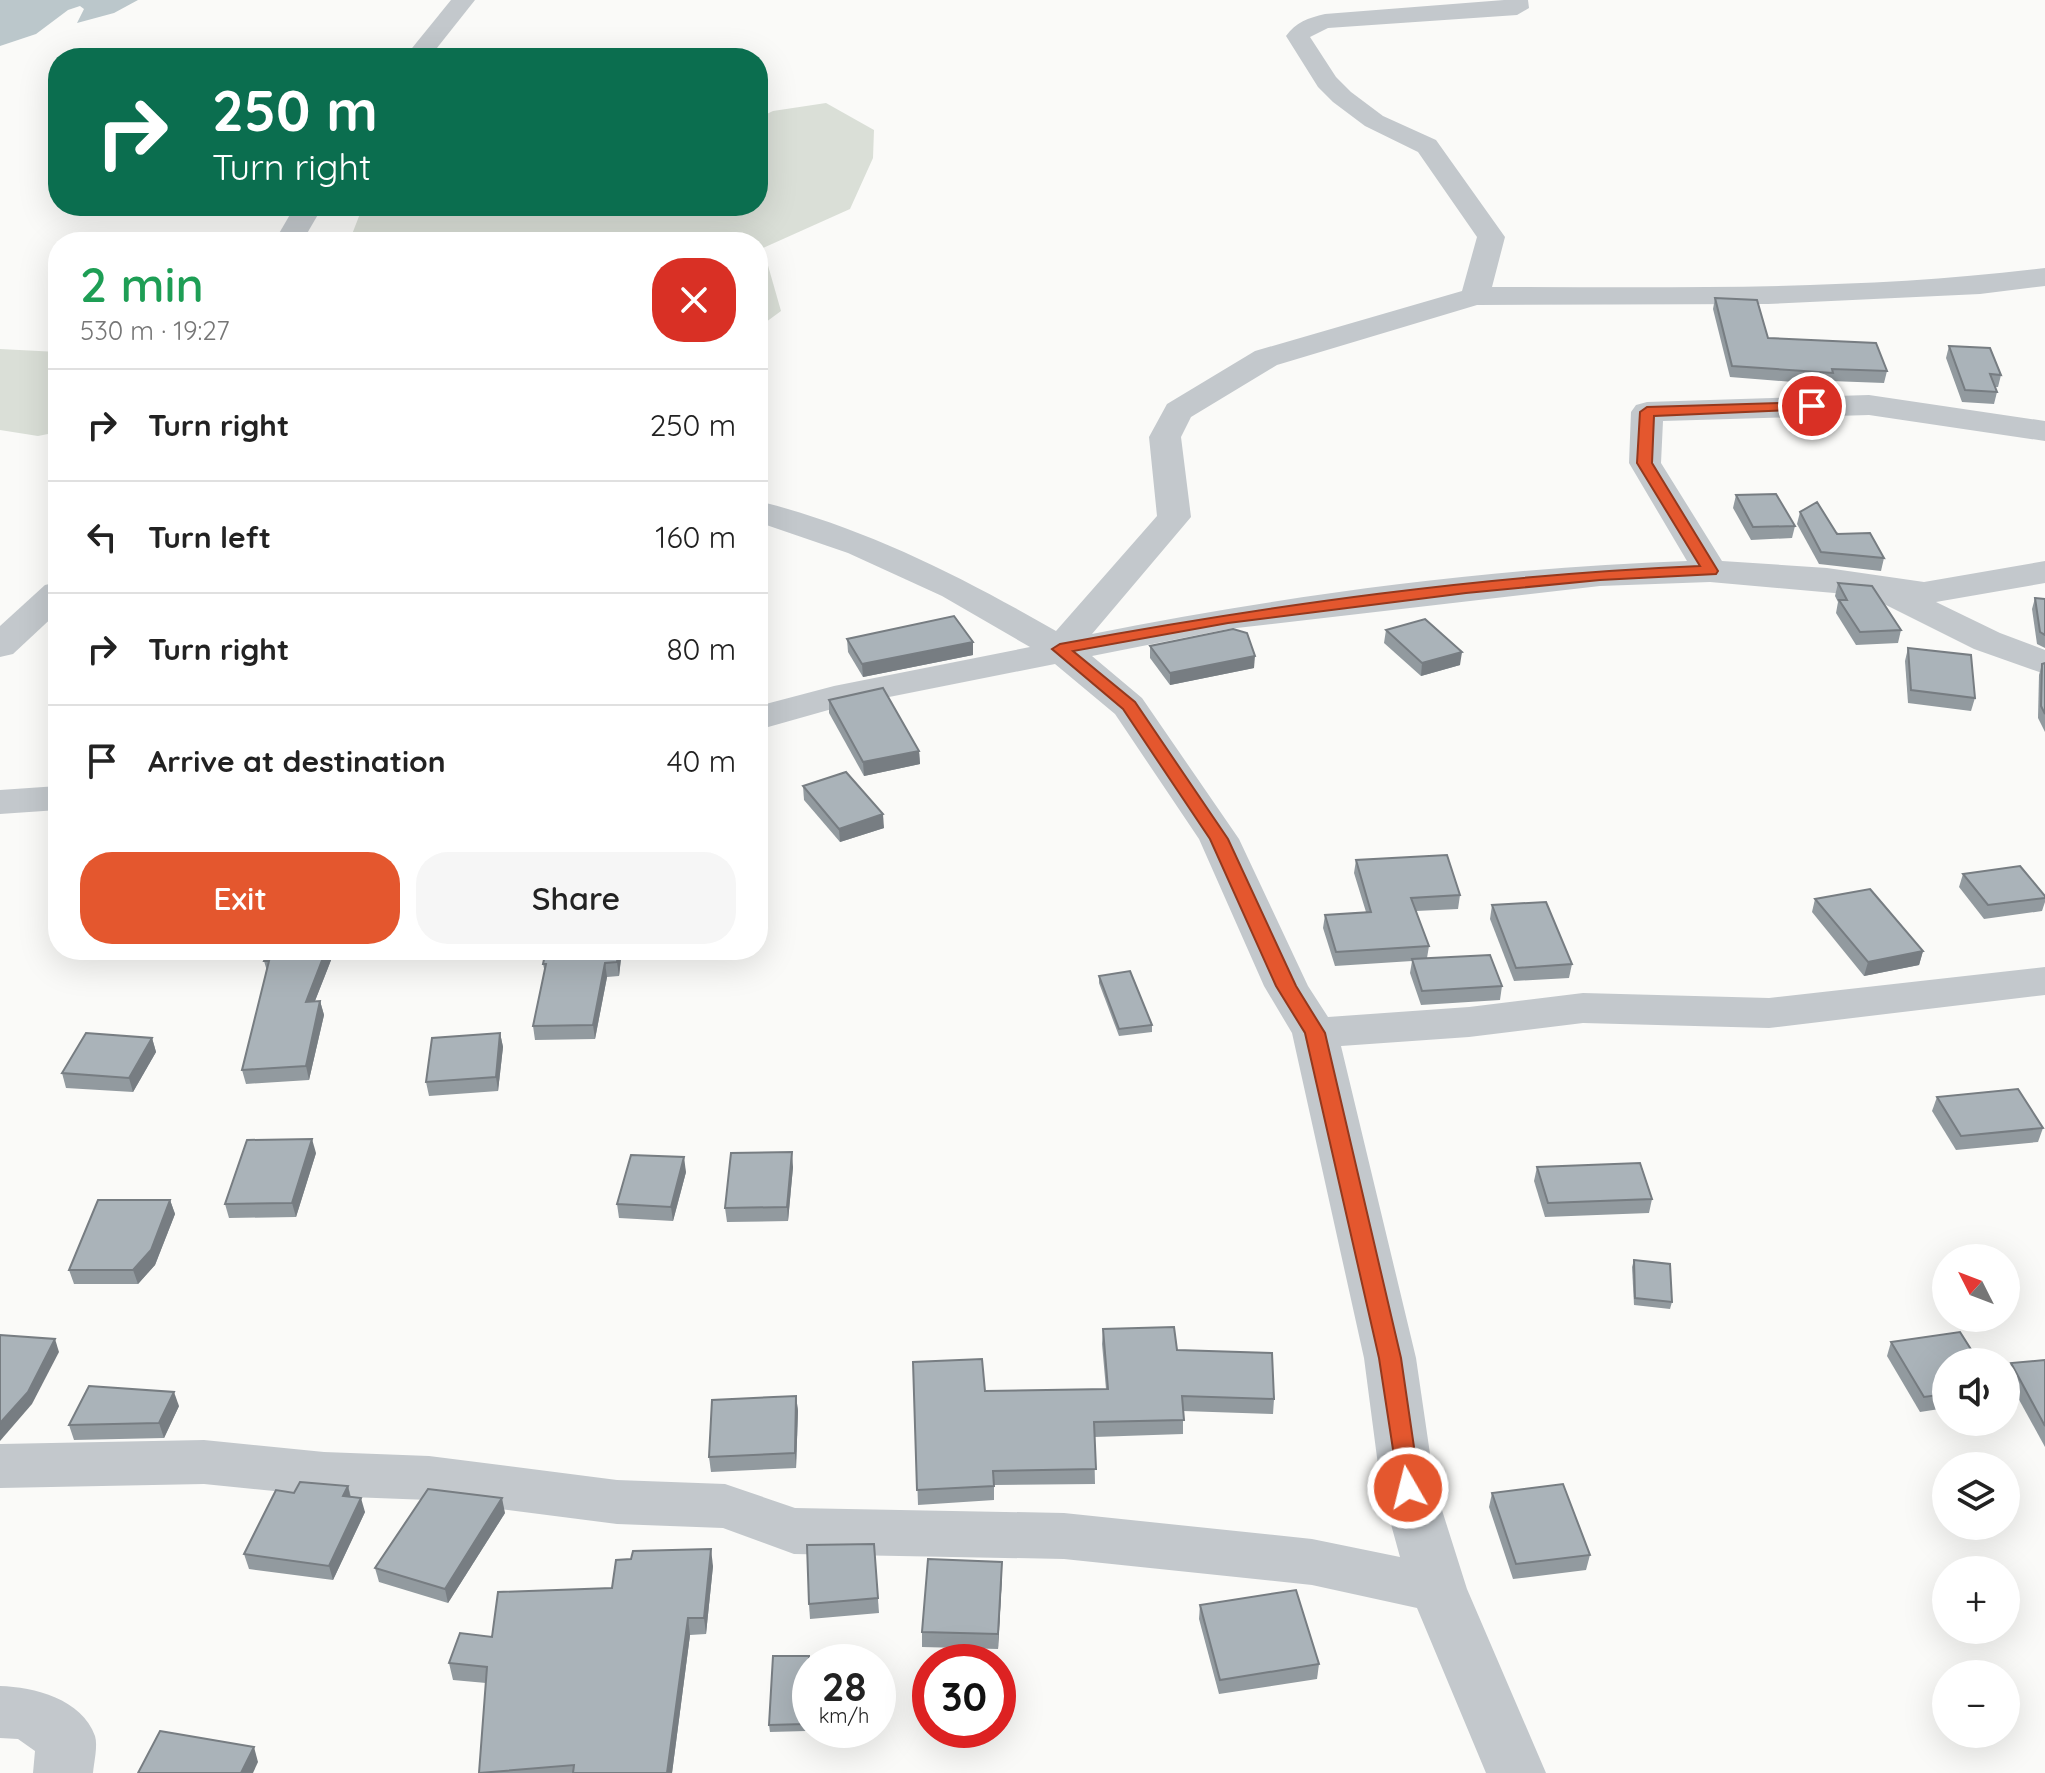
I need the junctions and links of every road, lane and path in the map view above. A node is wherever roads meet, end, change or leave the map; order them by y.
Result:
1 (463, 0) edge
2 (1516, 0) edge
3 (424, 48) edge
4 (2045, 277) edge
5 (1475, 296) junction
6 (2045, 431) edge
7 (768, 514) edge
8 (1710, 571) junction
9 (2045, 572) edge
10 (1883, 589) junction
11 (48, 602) edge
12 (0, 646) edge
13 (1060, 649) junction
14 (2045, 663) edge
15 (768, 715) edge
16 (48, 799) edge
17 (0, 802) edge
18 (2045, 981) edge
19 (1315, 1033) junction
20 (0, 1466) edge
21 (1438, 1589) junction
22 (0, 1712) edge
23 (63, 1773) edge
24 (1516, 1773) edge

1 - 3 street
2 - 5 street
4 - 5 street
5 - 13 street
6 - 8 street
7 - 13 street
8 - 10 street
8 - 13 street
9 - 10 street
10 - 14 street
11 - 12 street
13 - 15 street
13 - 19 street
16 - 17 street
18 - 19 street
19 - 21 street
20 - 21 street
21 - 24 street
22 - 23 street

